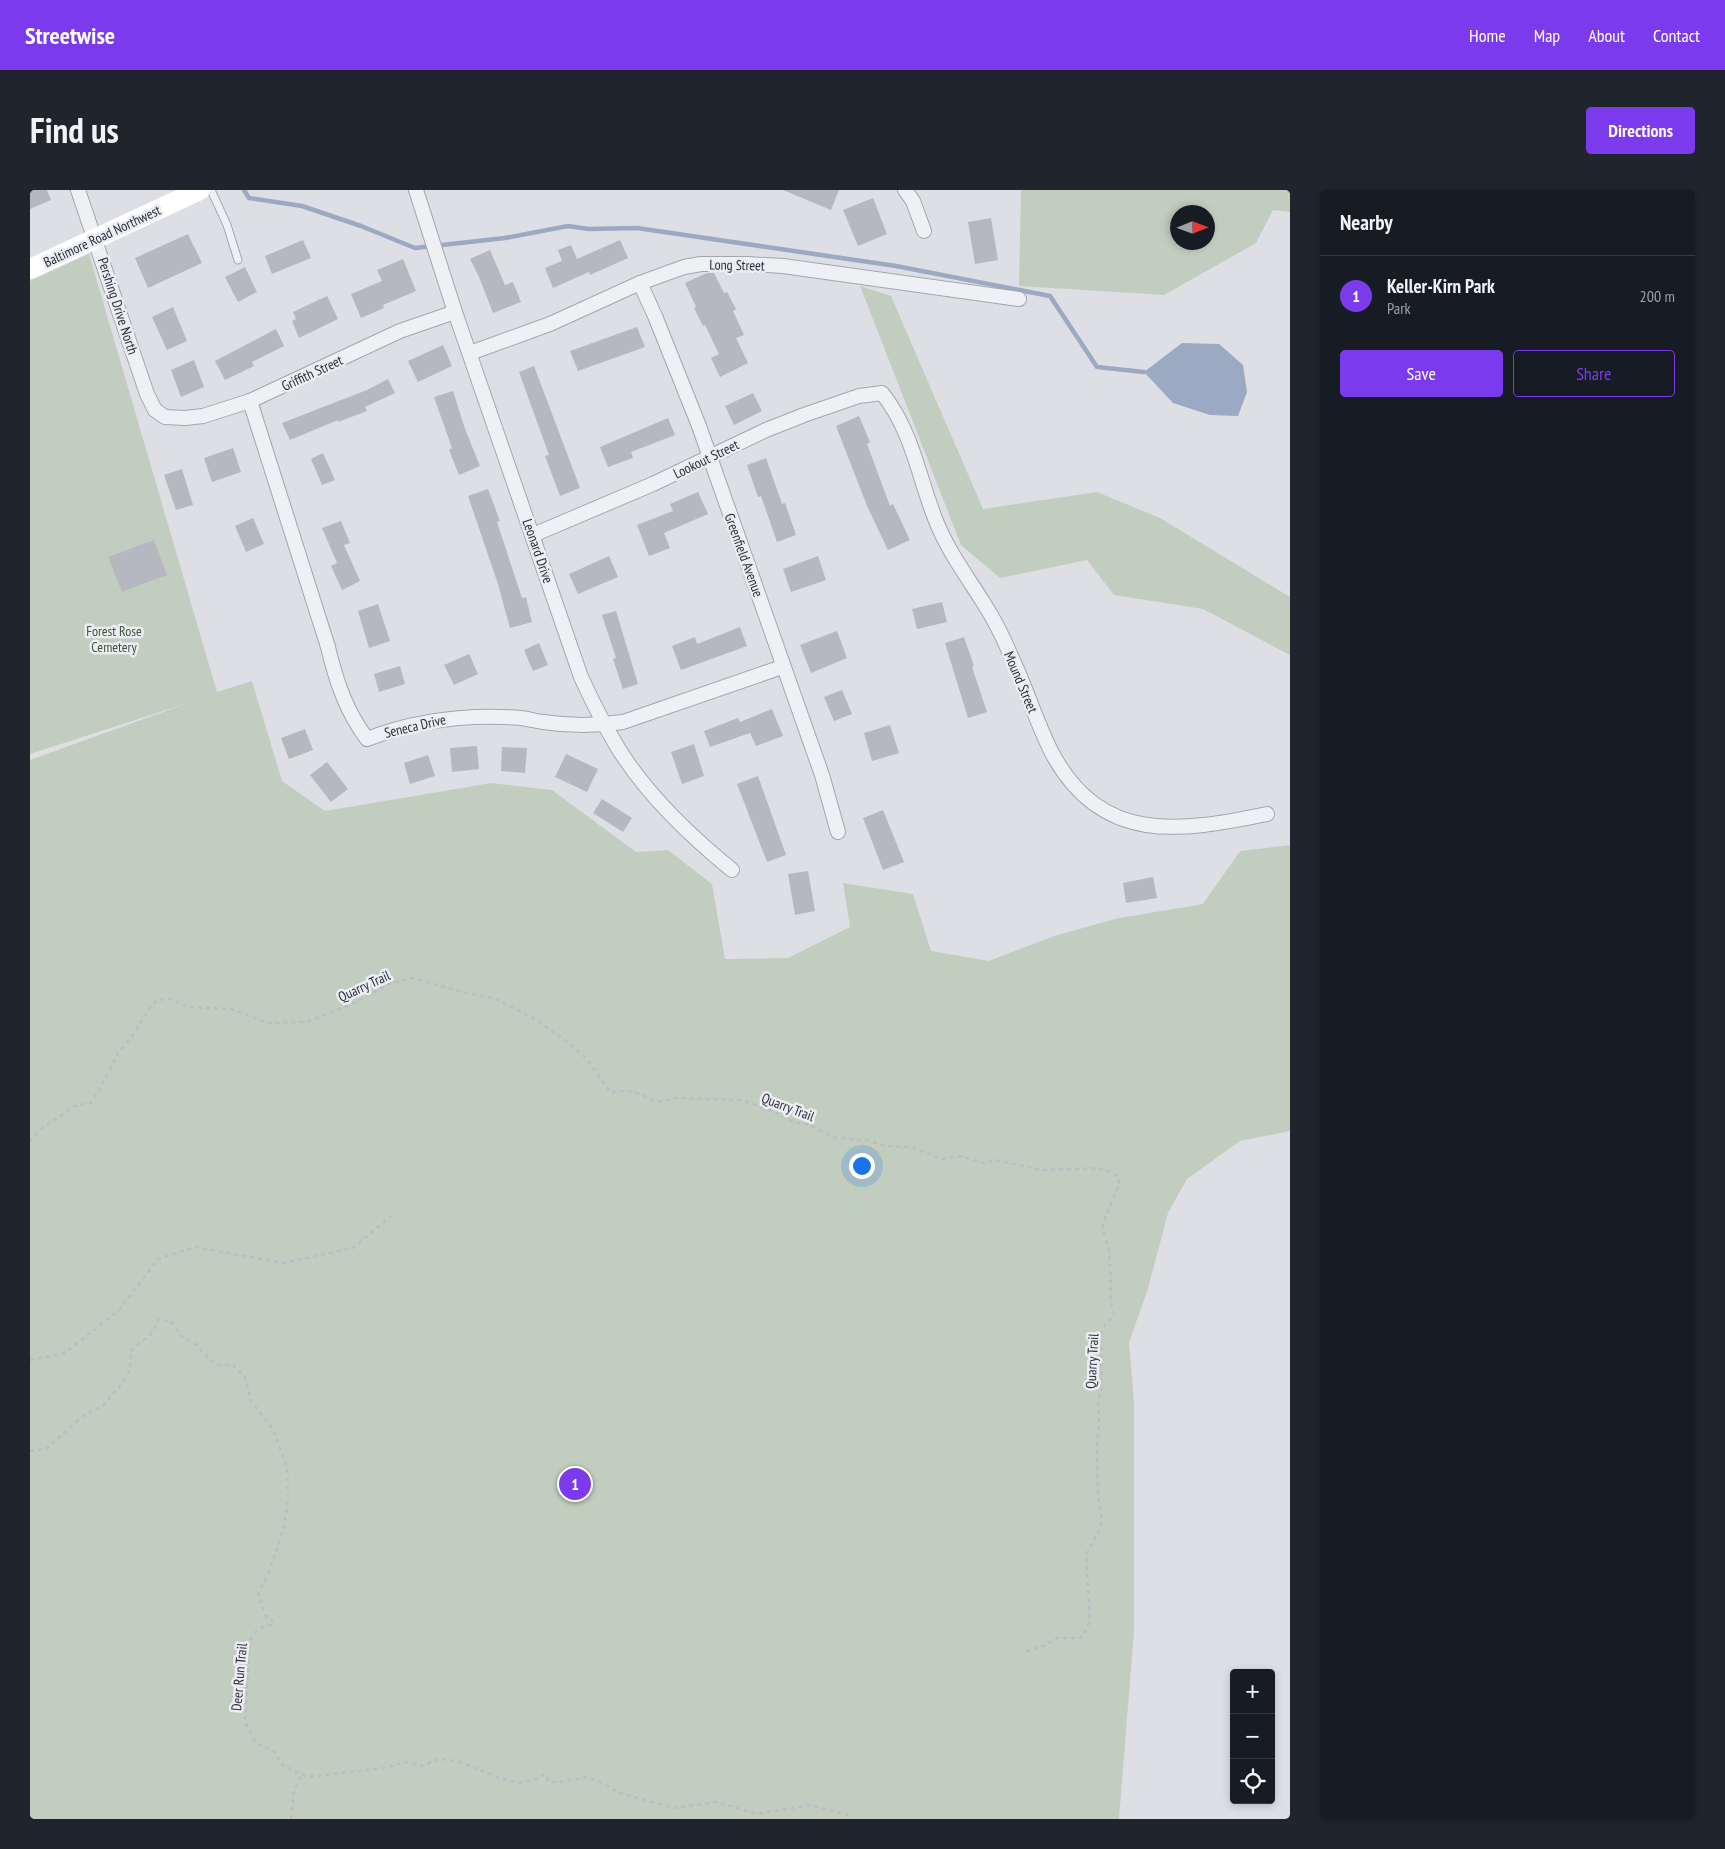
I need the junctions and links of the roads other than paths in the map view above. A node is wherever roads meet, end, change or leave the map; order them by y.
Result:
1 (78, 190) edge
2 (200, 190) edge
3 (211, 190) edge
4 (416, 190) edge
5 (905, 190) edge
6 (924, 231) dead end
7 (95, 239) junction
8 (238, 260) dead end
9 (30, 269) edge
10 (640, 283) junction
11 (1019, 299) dead end
12 (455, 312) junction
13 (470, 353) junction
14 (882, 393) joint
15 (250, 402) junction
16 (165, 417) joint
17 (709, 457) junction
18 (533, 534) junction
19 (782, 667) junction
20 (604, 725) junction
21 (1267, 814) dead end
22 (838, 832) dead end
23 (732, 870) dead end

1 - 7 street, Pershing Drive North
2 - 7 main road, Baltimore Road Northwest
3 - 8 lane
4 - 12 street, Leonard Drive
5 - 6 street
7 - 9 main road, Baltimore Road Northwest
7 - 16 street, Pershing Drive North
10 - 11 street, Long Street
10 - 13 street, Long Street
10 - 17 street, Greenfield Avenue
12 - 13 street, Leonard Drive
12 - 15 street, Griffith Street
13 - 18 street, Leonard Drive
14 - 17 street, Lookout Street
14 - 21 street, Mound Street
15 - 16 street, Griffith Street
15 - 20 street, Seneca Drive
17 - 18 street, Lookout Street
17 - 19 street, Greenfield Avenue
18 - 20 street, Leonard Drive
19 - 20 street, Seneca Drive
19 - 22 street, Greenfield Avenue
20 - 23 street, Leonard Drive

